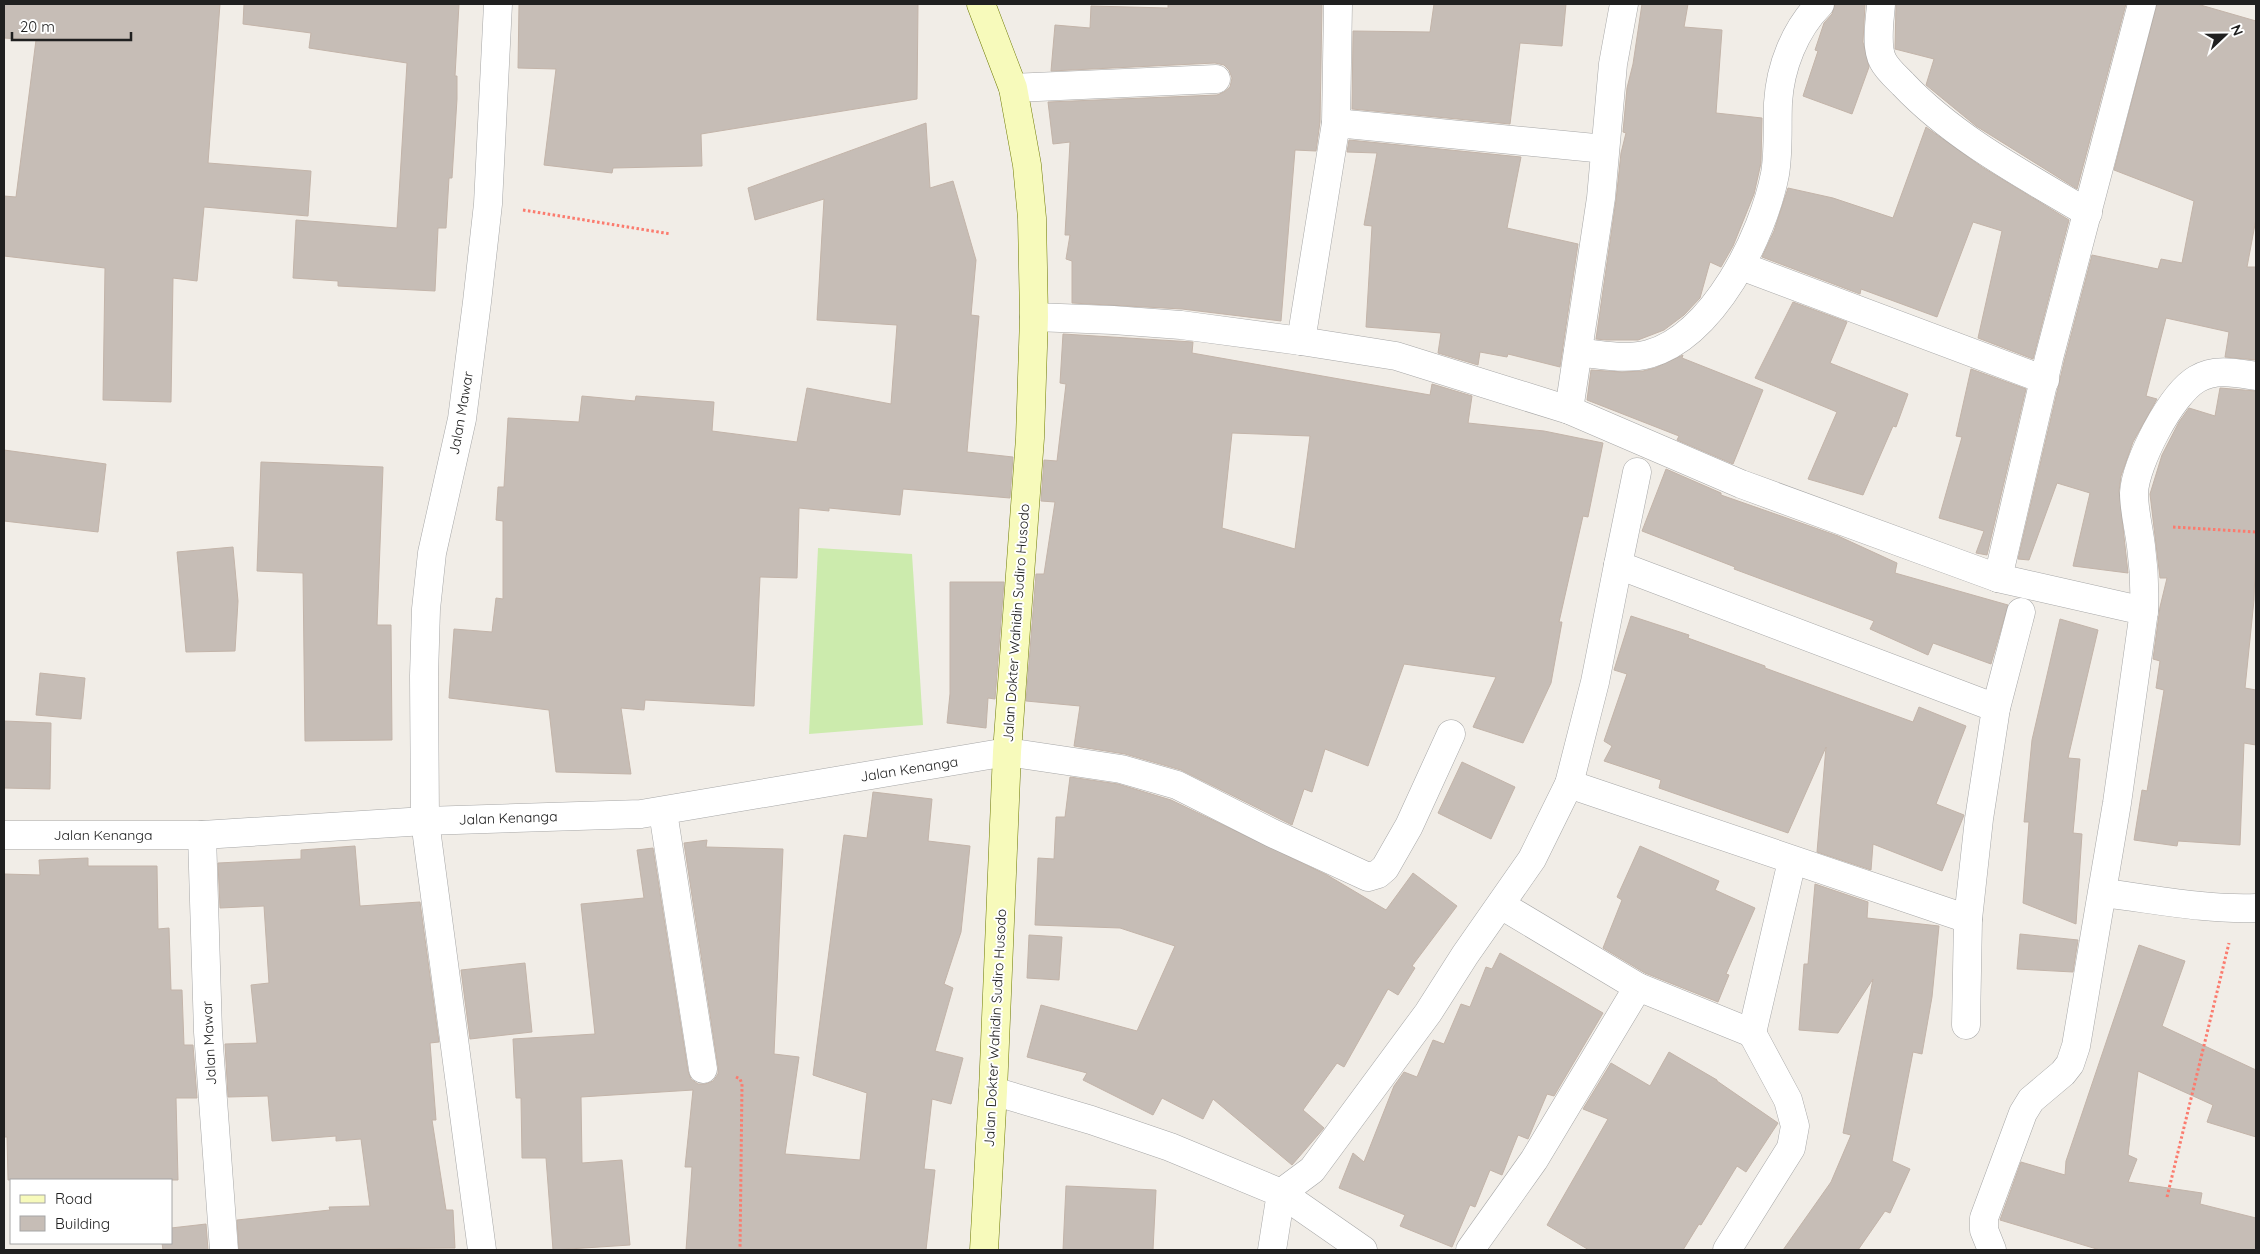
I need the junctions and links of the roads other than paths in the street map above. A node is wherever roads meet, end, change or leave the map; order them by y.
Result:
1 (498, 4) edge
2 (981, 4) edge
3 (1338, 4) edge
4 (1624, 4) edge
5 (1820, 4) edge
6 (1881, 4) edge
7 (2142, 4) edge
8 (1216, 79) dead end
9 (1013, 88) junction
10 (1336, 123) junction
11 (1605, 149) junction
12 (2088, 213) junction
13 (1741, 266) junction
14 (1034, 317) junction
15 (1301, 341) junction
16 (1578, 352) junction
17 (2256, 376) edge
18 (2045, 380) junction
19 (1569, 410) junction
20 (1637, 472) dead end
21 (1618, 565) junction
22 (1998, 578) junction
23 (2144, 611) junction
24 (2021, 612) dead end
25 (1996, 708) junction
26 (1450, 734) dead end
27 (1007, 752) junction
28 (1569, 784) junction
29 (663, 812) junction
30 (425, 821) junction
31 (4, 835) edge
32 (202, 835) junction
33 (1792, 861) junction
34 (2103, 893) junction
35 (1501, 905) junction
36 (2247, 908) edge
37 (1968, 919) junction
38 (1638, 988) junction
39 (1966, 1025) dead end
40 (1752, 1033) junction
41 (703, 1069) road end
42 (993, 1091) junction
43 (1282, 1193) junction
44 (224, 1250) edge
45 (482, 1250) edge
46 (984, 1250) edge
47 (1272, 1250) edge
48 (1363, 1250) edge
49 (1470, 1250) edge
50 (1728, 1250) edge
51 (1992, 1250) edge

1 - 30 street, Jalan Mawar
2 - 9 street, Jalan Dokter Wahidin Sudiro Husodo
3 - 10 street
4 - 11 street
5 - 13 street
6 - 12 street
7 - 12 street
8 - 9 street
9 - 14 street, Jalan Dokter Wahidin Sudiro Husodo
10 - 11 street
10 - 15 street
11 - 16 street
12 - 18 street
13 - 16 street
13 - 18 street
14 - 15 street
14 - 27 street, Jalan Dokter Wahidin Sudiro Husodo
15 - 19 street
16 - 19 street
17 - 23 street
18 - 22 street
19 - 22 street
20 - 21 street
21 - 25 street
21 - 28 street
22 - 23 street
23 - 34 street
24 - 25 street
25 - 37 street
26 - 27 street, Jalan Kenanga
27 - 29 street, Jalan Kenanga
27 - 42 street, Jalan Dokter Wahidin Sudiro Husodo
28 - 33 street
28 - 35 street
29 - 30 street, Jalan Kenanga
29 - 41 street
30 - 32 street, Jalan Kenanga
30 - 45 street, Jalan Mawar
31 - 32 street, Jalan Kenanga
32 - 44 street, Jalan Mawar
33 - 37 street
33 - 40 street
34 - 36 street
34 - 51 street
35 - 38 street
35 - 43 street
37 - 39 street
38 - 40 street
38 - 49 street
40 - 50 street
42 - 43 street
42 - 46 street, Jalan Dokter Wahidin Sudiro Husodo
43 - 47 street
43 - 48 street

